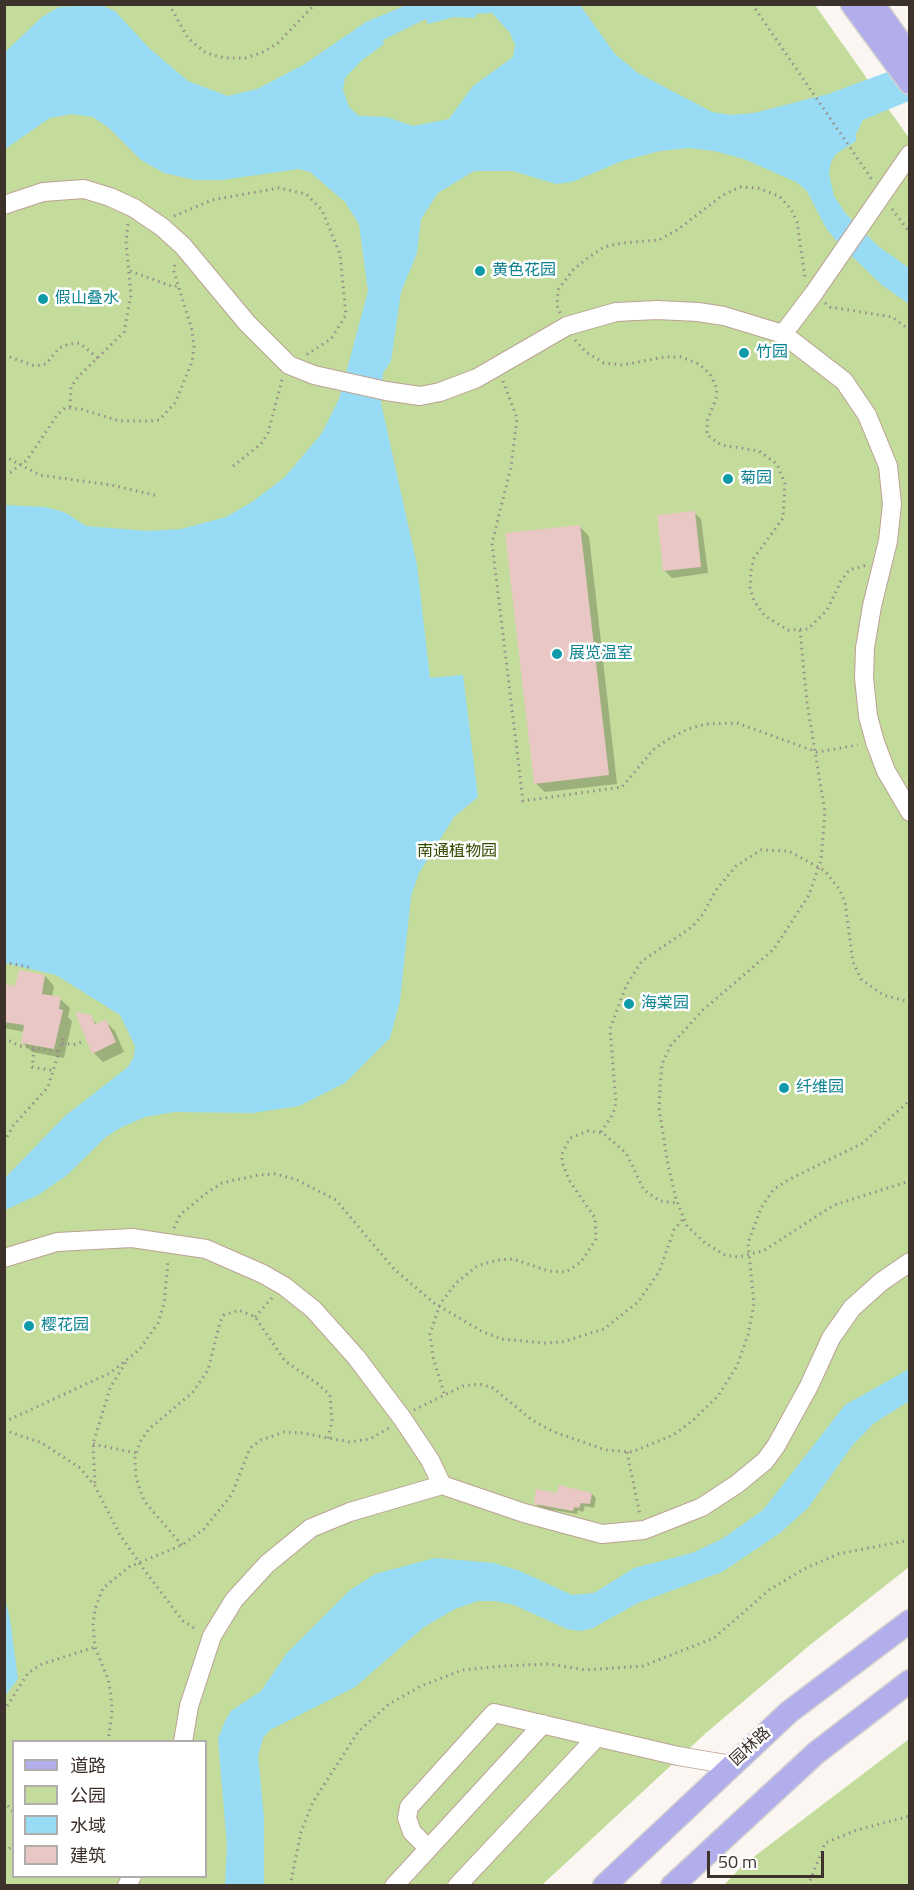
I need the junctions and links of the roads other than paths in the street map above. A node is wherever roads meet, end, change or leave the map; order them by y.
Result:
1 (852, 4) edge
2 (873, 4) edge
3 (903, 60) edge
4 (909, 83) edge
5 (909, 154) edge
6 (4, 205) edge
7 (783, 334) junction
8 (909, 812) edge
9 (4, 1258) edge
10 (909, 1262) edge
11 (442, 1485) junction
12 (909, 1622) edge
13 (909, 1681) edge
14 (543, 1724) junction
15 (597, 1737) junction
16 (183, 1740) edge
17 (732, 1765) junction
18 (428, 1848) junction
19 (394, 1886) edge
20 (457, 1886) edge
21 (603, 1886) edge
22 (672, 1886) edge

1 - 3 main road
2 - 3 main road
3 - 4 main road
5 - 7 street
6 - 7 street
7 - 8 street
9 - 11 street
10 - 11 street
11 - 16 street
12 - 17 main road, 园林路
13 - 22 main road
14 - 15 street
14 - 18 street
14 - 18 street
15 - 17 street
15 - 20 street
17 - 21 main road, 园林路
18 - 19 street

